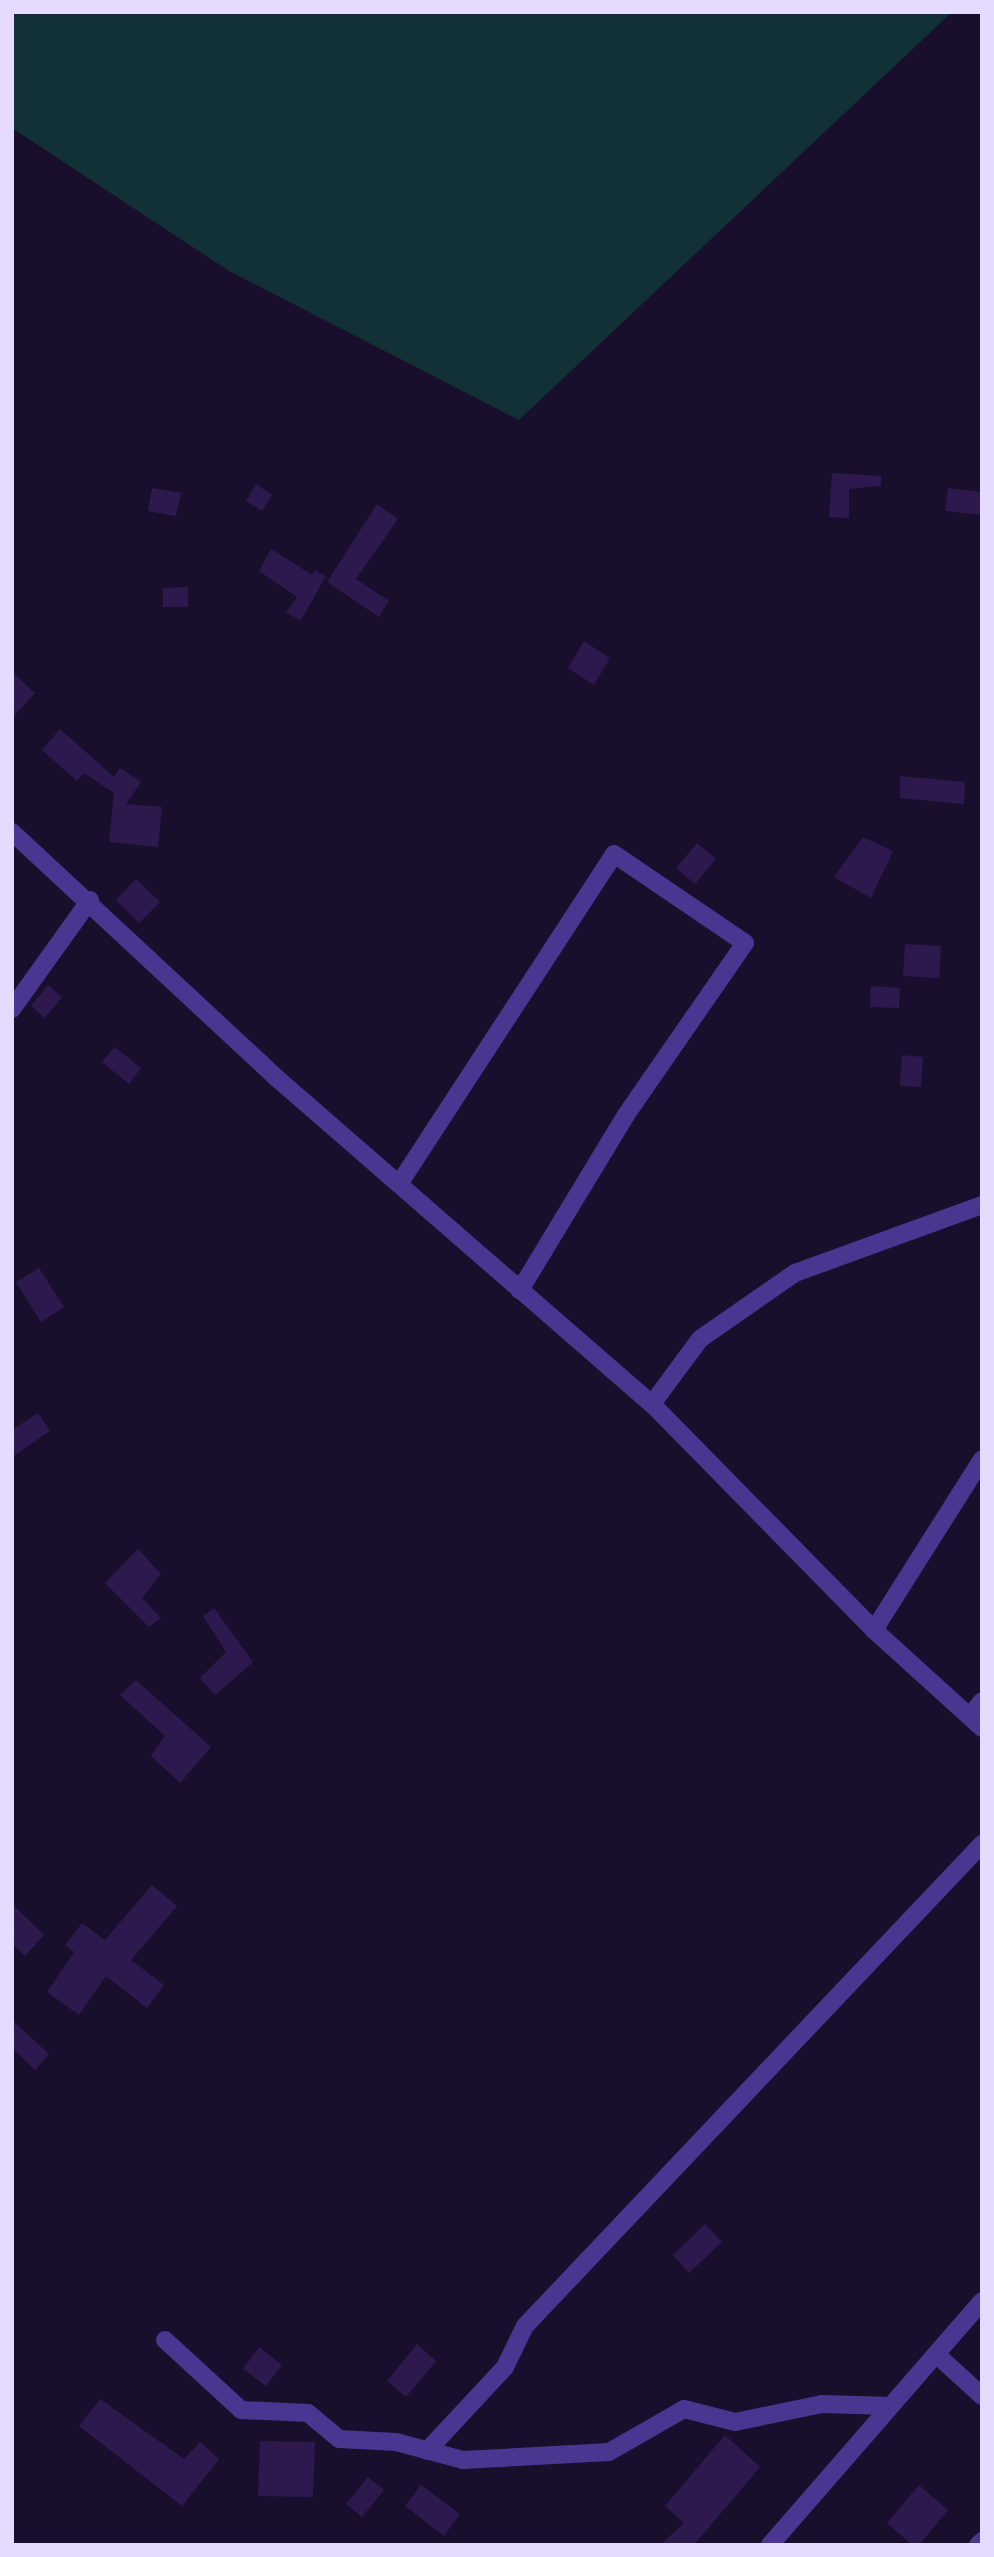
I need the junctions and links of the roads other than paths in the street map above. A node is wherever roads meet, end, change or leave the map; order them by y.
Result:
1 (12, 832) edge
2 (90, 900) junction
3 (12, 1009) edge
4 (401, 1181) junction
5 (982, 1205) edge
6 (520, 1290) junction
7 (652, 1404) junction
8 (982, 1459) edge
9 (874, 1630) junction
10 (982, 1701) edge
11 (976, 1722) edge
12 (982, 1843) edge
13 (982, 2301) edge
14 (165, 2340) dead end
15 (936, 2354) junction
16 (982, 2396) edge
17 (891, 2406) junction
18 (427, 2451) junction
19 (770, 2545) edge

1 - 2 street
2 - 3 street
2 - 4 street
4 - 6 street
4 - 6 street
5 - 7 street
6 - 7 street
7 - 9 street
8 - 9 street
9 - 11 street
10 - 11 street
12 - 18 street
13 - 15 street
14 - 18 street
15 - 16 street
15 - 17 street
17 - 18 street
17 - 19 street

